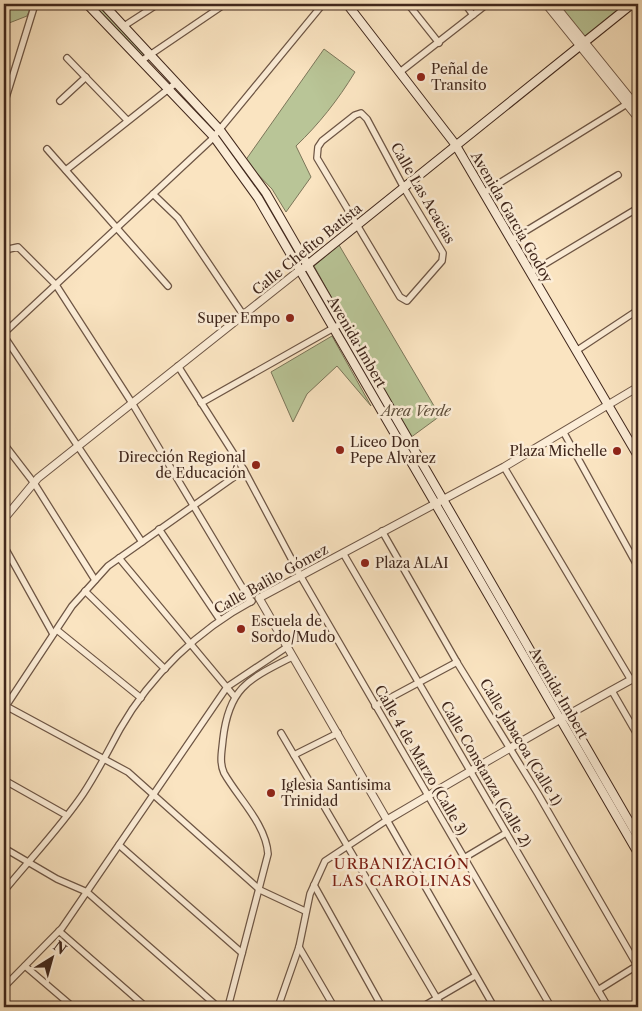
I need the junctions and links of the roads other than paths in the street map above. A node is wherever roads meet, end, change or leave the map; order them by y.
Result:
1 (35, 4) edge
2 (87, 4) edge
3 (103, 4) edge
4 (158, 4) edge
5 (225, 4) edge
6 (323, 4) edge
7 (347, 4) edge
8 (408, 4) edge
9 (465, 4) edge
10 (487, 4) edge
11 (546, 4) edge
12 (554, 4) edge
13 (632, 4) edge
14 (638, 11) edge
15 (473, 15) junction
16 (124, 26) junction
17 (438, 43) junction
18 (583, 45) junction
19 (149, 54) junction
20 (67, 58) dead end
21 (141, 62) junction
22 (400, 72) junction
23 (86, 77) junction
24 (176, 83) junction
25 (169, 89) junction
26 (60, 101) dead end
27 (629, 102) junction
28 (4, 104) edge
29 (638, 108) edge
30 (638, 118) edge
31 (127, 120) junction
32 (220, 130) junction
33 (214, 137) junction
34 (455, 144) junction
35 (47, 149) dead end
36 (66, 170) junction
37 (618, 174) dead end
38 (404, 188) junction
39 (485, 192) junction
40 (153, 194) junction
41 (638, 208) edge
42 (358, 224) junction
43 (117, 228) junction
44 (511, 240) junction
45 (4, 254) edge
46 (308, 264) junction
47 (301, 269) junction
48 (530, 272) junction
49 (56, 285) junction
50 (168, 286) dead end
51 (638, 310) edge
52 (244, 316) junction
53 (338, 325) junction
54 (4, 335) edge
55 (576, 351) junction
56 (178, 366) junction
57 (638, 387) edge
58 (132, 403) junction
59 (202, 403) junction
60 (609, 407) junction
61 (564, 433) junction
62 (4, 444) edge
63 (77, 448) junction
64 (638, 456) edge
65 (504, 467) junction
66 (244, 470) junction
67 (34, 483) junction
68 (439, 501) junction
69 (194, 506) junction
70 (4, 519) edge
71 (159, 530) junction
72 (382, 531) junction
73 (142, 542) junction
74 (4, 546) edge
75 (343, 553) junction
76 (119, 558) junction
77 (638, 567) edge
78 (301, 577) junction
79 (95, 580) junction
80 (85, 591) junction
81 (259, 598) junction
82 (250, 602) junction
83 (220, 620) junction
84 (55, 632) junction
85 (189, 643) junction
86 (287, 647) junction
87 (292, 657) junction
88 (457, 662) junction
89 (165, 669) junction
90 (635, 678) edge
91 (419, 683) junction
92 (227, 687) junction
93 (612, 691) junction
94 (234, 696) junction
95 (141, 698) junction
96 (5, 706) edge
97 (375, 706) junction
98 (564, 718) junction
99 (281, 733) dead end
100 (338, 733) junction
101 (638, 736) edge
102 (511, 749) junction
103 (294, 755) junction
104 (105, 758) junction
105 (469, 770) junction
106 (4, 780) edge
107 (152, 795) junction
108 (428, 796) junction
109 (66, 815) junction
110 (387, 820) junction
111 (506, 833) junction
112 (638, 837) edge
113 (119, 845) junction
114 (348, 845) junction
115 (4, 848) edge
116 (638, 853) edge
117 (464, 858) junction
118 (29, 862) junction
119 (314, 885) junction
120 (260, 890) junction
121 (4, 891) edge
122 (87, 892) junction
123 (305, 911) junction
124 (59, 931) junction
125 (299, 947) junction
126 (242, 953) junction
127 (25, 966) junction
128 (638, 966) edge
129 (475, 976) junction
130 (4, 986) edge
131 (598, 990) junction
132 (437, 998) junction
133 (280, 1006) edge
134 (73, 1007) edge
135 (146, 1007) edge
136 (218, 1007) edge
137 (228, 1007) edge
138 (334, 1007) edge
139 (382, 1007) edge
140 (422, 1007) edge
141 (442, 1007) edge
142 (494, 1007) edge
143 (551, 1007) edge
144 (608, 1007) edge

1 - 28 street
2 - 21 main road, Avenida Imbert
3 - 16 main road, Avenida Imbert
4 - 16 street
5 - 19 street
6 - 32 street
7 - 22 main road, Avenida García Godoy
8 - 17 street
9 - 15 street
10 - 15 street
11 - 18 street
12 - 18 street
13 - 14 street
13 - 18 main road, Calle Chefito Batista
15 - 17 street
16 - 19 main road, Avenida Imbert
17 - 22 street
18 - 27 street
18 - 34 main road, Calle Chefito Batista
19 - 21 street
19 - 24 main road, Avenida Imbert
20 - 23 street
21 - 25 main road, Avenida Imbert
22 - 34 main road, Avenida García Godoy
23 - 26 street
23 - 31 street
24 - 25 street
24 - 32 main road, Avenida Imbert
25 - 31 street
25 - 33 main road, Avenida Imbert
27 - 29 street
27 - 30 street
27 - 39 street
31 - 36 street
32 - 33 street
32 - 46 main road, Avenida Imbert
33 - 40 street
33 - 47 main road, Avenida Imbert
34 - 38 main road, Calle Chefito Batista
34 - 39 main road, Avenida García Godoy
35 - 36 street
36 - 43 street
37 - 44 street
38 - 42 main road, Calle Chefito Batista
38 - 42 street, Calle Las Acacias
38 - 42 street, Calle Las Acacias
39 - 44 main road, Avenida García Godoy
40 - 43 street
40 - 52 street
41 - 48 street
42 - 46 main road, Calle Chefito Batista
43 - 49 street
43 - 50 street
44 - 48 main road, Avenida García Godoy
45 - 49 street
46 - 47 main road, Calle Chefito Batista
46 - 53 main road, Avenida Imbert
47 - 52 street, Calle Chefito Batista
47 - 53 main road, Avenida Imbert
48 - 55 main road, Avenida García Godoy
49 - 54 street
49 - 58 street
51 - 55 street
52 - 56 street, Calle Chefito Batista
53 - 59 street
53 - 68 main road, Avenida Imbert
54 - 63 street
55 - 60 main road, Avenida García Godoy
56 - 58 street, Calle Chefito Batista
56 - 59 street, Calle 4 de Marzo (Calle 3)
57 - 60 street, Calle Balilo Gómez
58 - 63 street, Calle Chefito Batista
58 - 69 street
59 - 66 street, Calle 4 de Marzo (Calle 3)
60 - 61 street, Calle Balilo Gómez
60 - 64 main road, Avenida García Godoy
61 - 65 street, Calle Balilo Gómez
61 - 77 street
62 - 67 street
63 - 67 street, Calle Chefito Batista
63 - 73 street
65 - 68 street, Calle Balilo Gómez
65 - 90 street
66 - 69 street
66 - 78 street, Calle 4 de Marzo (Calle 3)
67 - 70 street, Calle Chefito Batista
67 - 79 street
68 - 72 street, Calle Balilo Gómez
68 - 98 main road, Avenida Imbert
69 - 71 street
69 - 82 street
71 - 73 street
71 - 83 street
72 - 75 street, Calle Balilo Gómez
72 - 88 street, Calle Jabacoa (Calle 1)
73 - 76 street
74 - 84 street
75 - 78 street, Calle Balilo Gómez
75 - 91 street, Calle Constanza (Calle 2)
76 - 79 street
76 - 85 street
78 - 81 street, Calle Balilo Gómez
78 - 97 street, Calle 4 de Marzo (Calle 3)
79 - 80 street
80 - 84 street
80 - 89 street
81 - 82 street, Calle Balilo Gómez
81 - 86 street
82 - 83 street, Calle Balilo Gómez
83 - 85 street, Calle Balilo Gómez
84 - 95 street
84 - 96 street
85 - 89 street, Calle Balilo Gómez
85 - 92 street
86 - 87 street
86 - 92 street
87 - 94 street
87 - 100 street
88 - 91 street
88 - 102 street, Calle Jabacoa (Calle 1)
89 - 95 street, Calle Balilo Gómez
90 - 93 street
91 - 97 street
91 - 105 street, Calle Constanza (Calle 2)
92 - 94 street
92 - 107 street
93 - 98 street
93 - 101 street
94 - 120 street
95 - 104 street, Calle Balilo Gómez
96 - 104 street
97 - 108 street, Calle 4 de Marzo (Calle 3)
98 - 102 street
98 - 112 main road, Avenida Imbert
98 - 116 main road, Avenida Imbert
99 - 103 street
100 - 103 street
100 - 110 street
102 - 105 street
102 - 128 street, Calle Jabacoa (Calle 1)
103 - 114 street
104 - 107 street
104 - 109 street, Calle Balilo Gómez
105 - 108 street
105 - 111 street, Calle Constanza (Calle 2)
106 - 109 street
107 - 113 street
107 - 120 street
108 - 110 street
108 - 117 street, Calle 4 de Marzo (Calle 3)
109 - 118 street, Calle Balilo Gómez
110 - 114 street
110 - 129 street
111 - 117 street
111 - 131 street, Calle Constanza (Calle 2)
113 - 122 street
113 - 126 street
114 - 119 street
114 - 132 street
115 - 118 street
117 - 143 street, Calle 4 de Marzo (Calle 3)
118 - 121 street, Calle Balilo Gómez
118 - 122 street
119 - 123 street
119 - 139 street
120 - 123 street
120 - 126 street
122 - 124 street
122 - 136 street
123 - 125 street
124 - 127 street
124 - 135 street
125 - 133 street
125 - 138 street
126 - 137 street
127 - 130 street
127 - 134 street
128 - 131 street
129 - 132 street
129 - 142 street
131 - 144 street, Calle Constanza (Calle 2)
132 - 140 street
132 - 141 street

